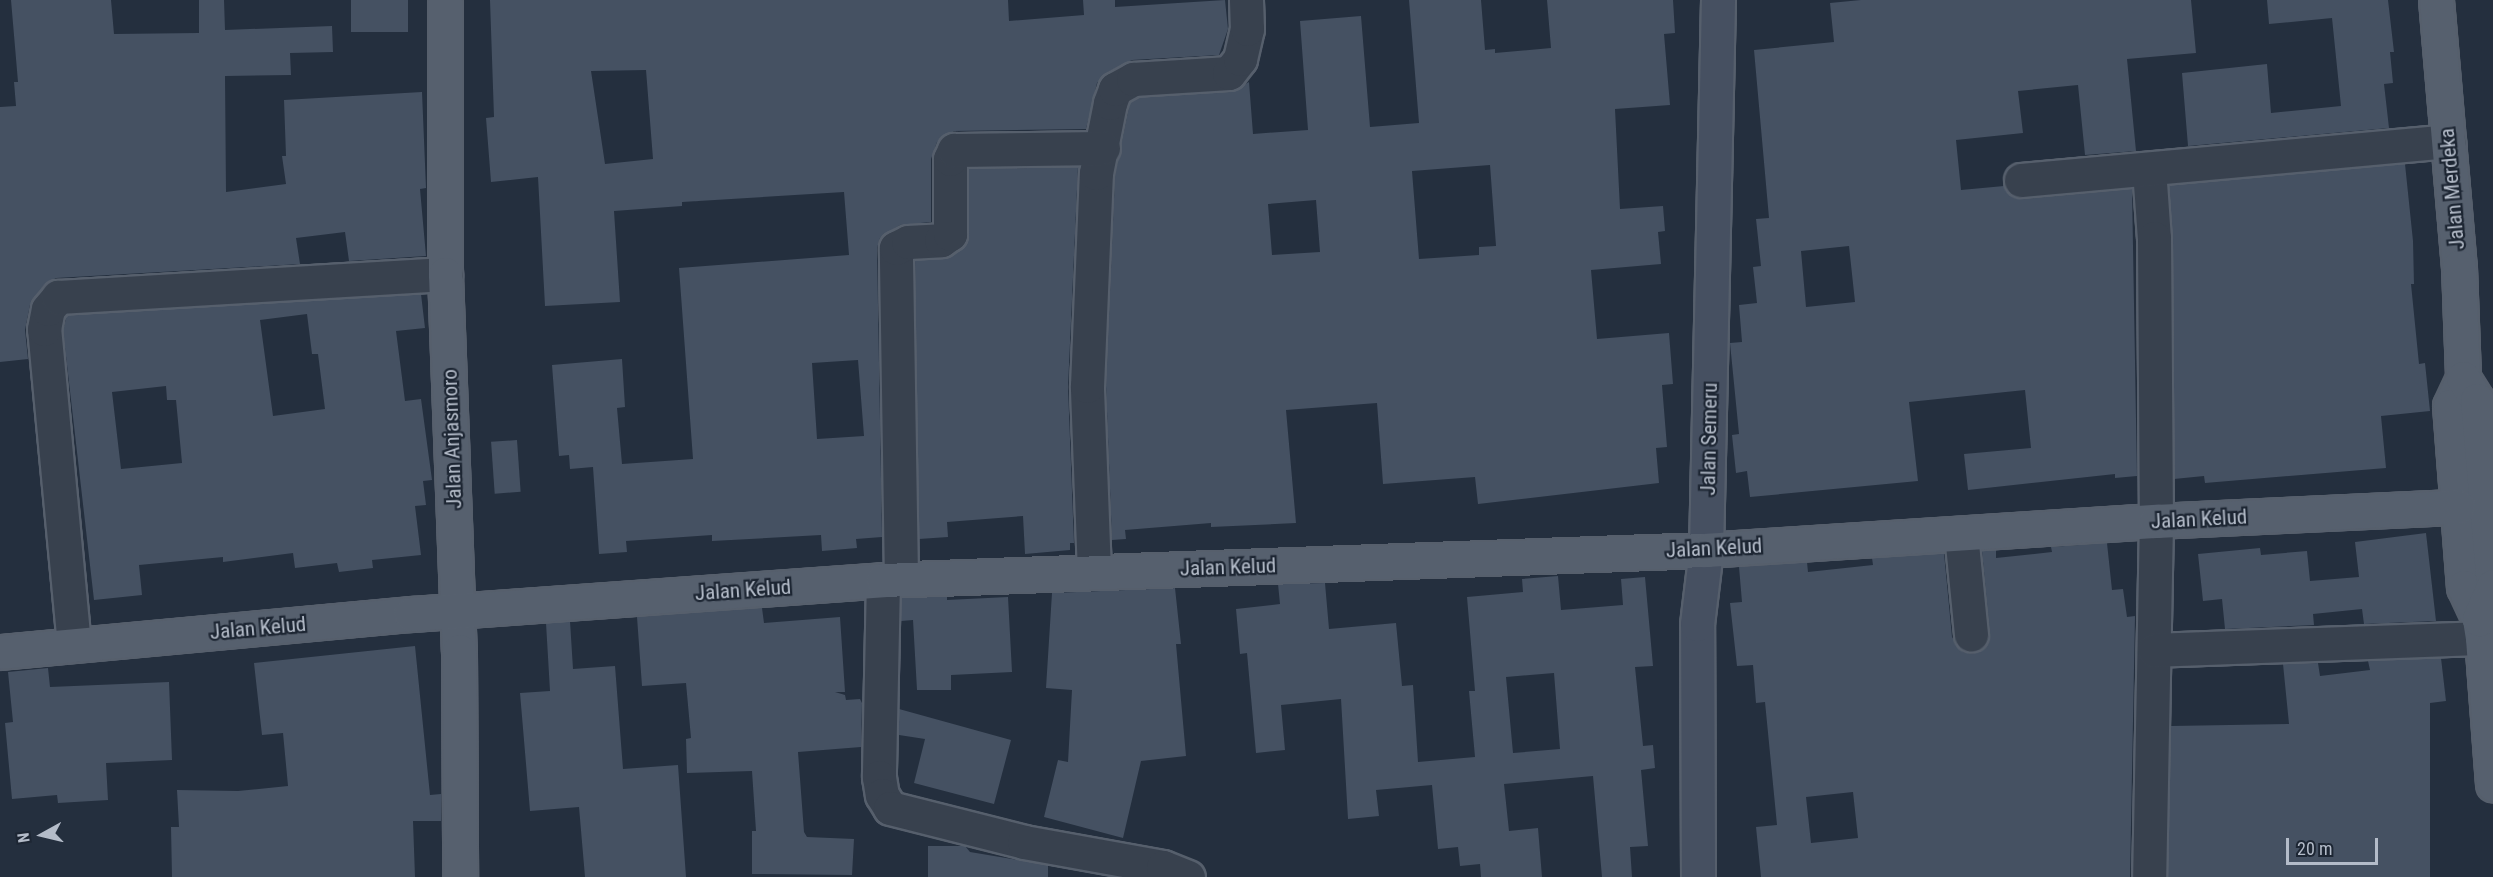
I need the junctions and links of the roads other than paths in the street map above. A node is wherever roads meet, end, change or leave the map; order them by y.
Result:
1 (445, 0) edge
2 (1246, 0) edge
3 (1718, 0) edge
4 (2436, 0) edge
5 (2448, 141) junction
6 (1103, 148) junction
7 (2149, 169) junction
8 (2021, 180) dead end
9 (446, 274) junction
10 (2479, 505) edge
11 (2156, 521) junction
12 (1961, 534) junction
13 (1706, 550) junction
14 (1094, 572) junction
15 (892, 580) junction
16 (456, 611) junction
17 (2480, 628) junction
18 (1971, 635) dead end
19 (74, 645) junction
20 (2154, 650) junction
21 (0, 652) edge
22 (2493, 785) edge
23 (460, 877) edge
24 (1188, 877) edge
25 (1698, 877) edge
26 (2149, 877) edge

1 - 9 main road, Jalan Anjasmoro
2 - 6 street
3 - 13 main road, Jalan Semeru
4 - 5 main road, Jalan Merdeka
5 - 7 street
5 - 10 main road, Jalan Merdeka
6 - 14 street
6 - 15 street
7 - 8 street
7 - 11 street
9 - 16 main road, Jalan Anjasmoro
9 - 19 street
10 - 11 main road, Jalan Kelud
10 - 17 main road, Jalan Merdeka
11 - 12 main road, Jalan Kelud
11 - 20 street
12 - 13 main road, Jalan Kelud
12 - 18 street
13 - 14 main road, Jalan Kelud
13 - 25 main road, Jalan Semeru
14 - 15 main road, Jalan Kelud
15 - 16 main road, Jalan Kelud
15 - 24 street
16 - 19 main road, Jalan Kelud
16 - 23 main road, Jalan Anjasmoro
17 - 20 street
17 - 22 main road, Jalan Merdeka
19 - 21 main road, Jalan Kelud
20 - 26 street

